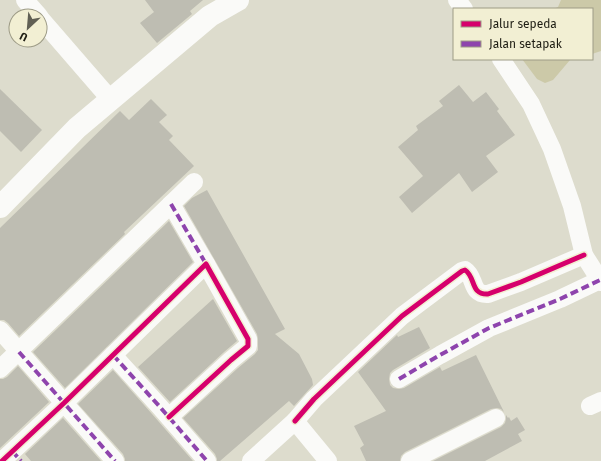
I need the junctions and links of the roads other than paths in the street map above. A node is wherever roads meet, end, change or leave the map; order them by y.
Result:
1 (25, 0) edge
2 (238, 0) edge
3 (457, 0) edge
4 (32, 8) edge
5 (463, 8) edge
6 (48, 27) edge
7 (502, 60) edge
8 (111, 100) junction
9 (194, 182) dead end
10 (172, 204) junction
11 (0, 207) edge
12 (584, 255) junction
13 (206, 264) junction
14 (600, 281) edge
15 (0, 330) edge
16 (19, 352) junction
17 (113, 355) junction
18 (0, 369) edge
19 (399, 379) dead end
20 (64, 403) junction
21 (169, 417) junction
22 (496, 418) dead end
23 (295, 421) junction
24 (12, 458) edge
25 (115, 461) edge
26 (207, 461) edge
27 (251, 461) edge
28 (328, 461) edge
29 (410, 461) edge

1 - 4 street
2 - 8 street
3 - 5 street
6 - 8 street
7 - 12 street
8 - 11 street
9 - 10 street
10 - 13 street
10 - 16 street
12 - 14 street
12 - 23 street
13 - 17 street
13 - 21 street
14 - 19 street
15 - 16 street
16 - 18 street
16 - 20 street
17 - 20 street
17 - 21 street
20 - 24 street
20 - 25 street
21 - 26 street
22 - 29 street
23 - 27 street
23 - 28 street

